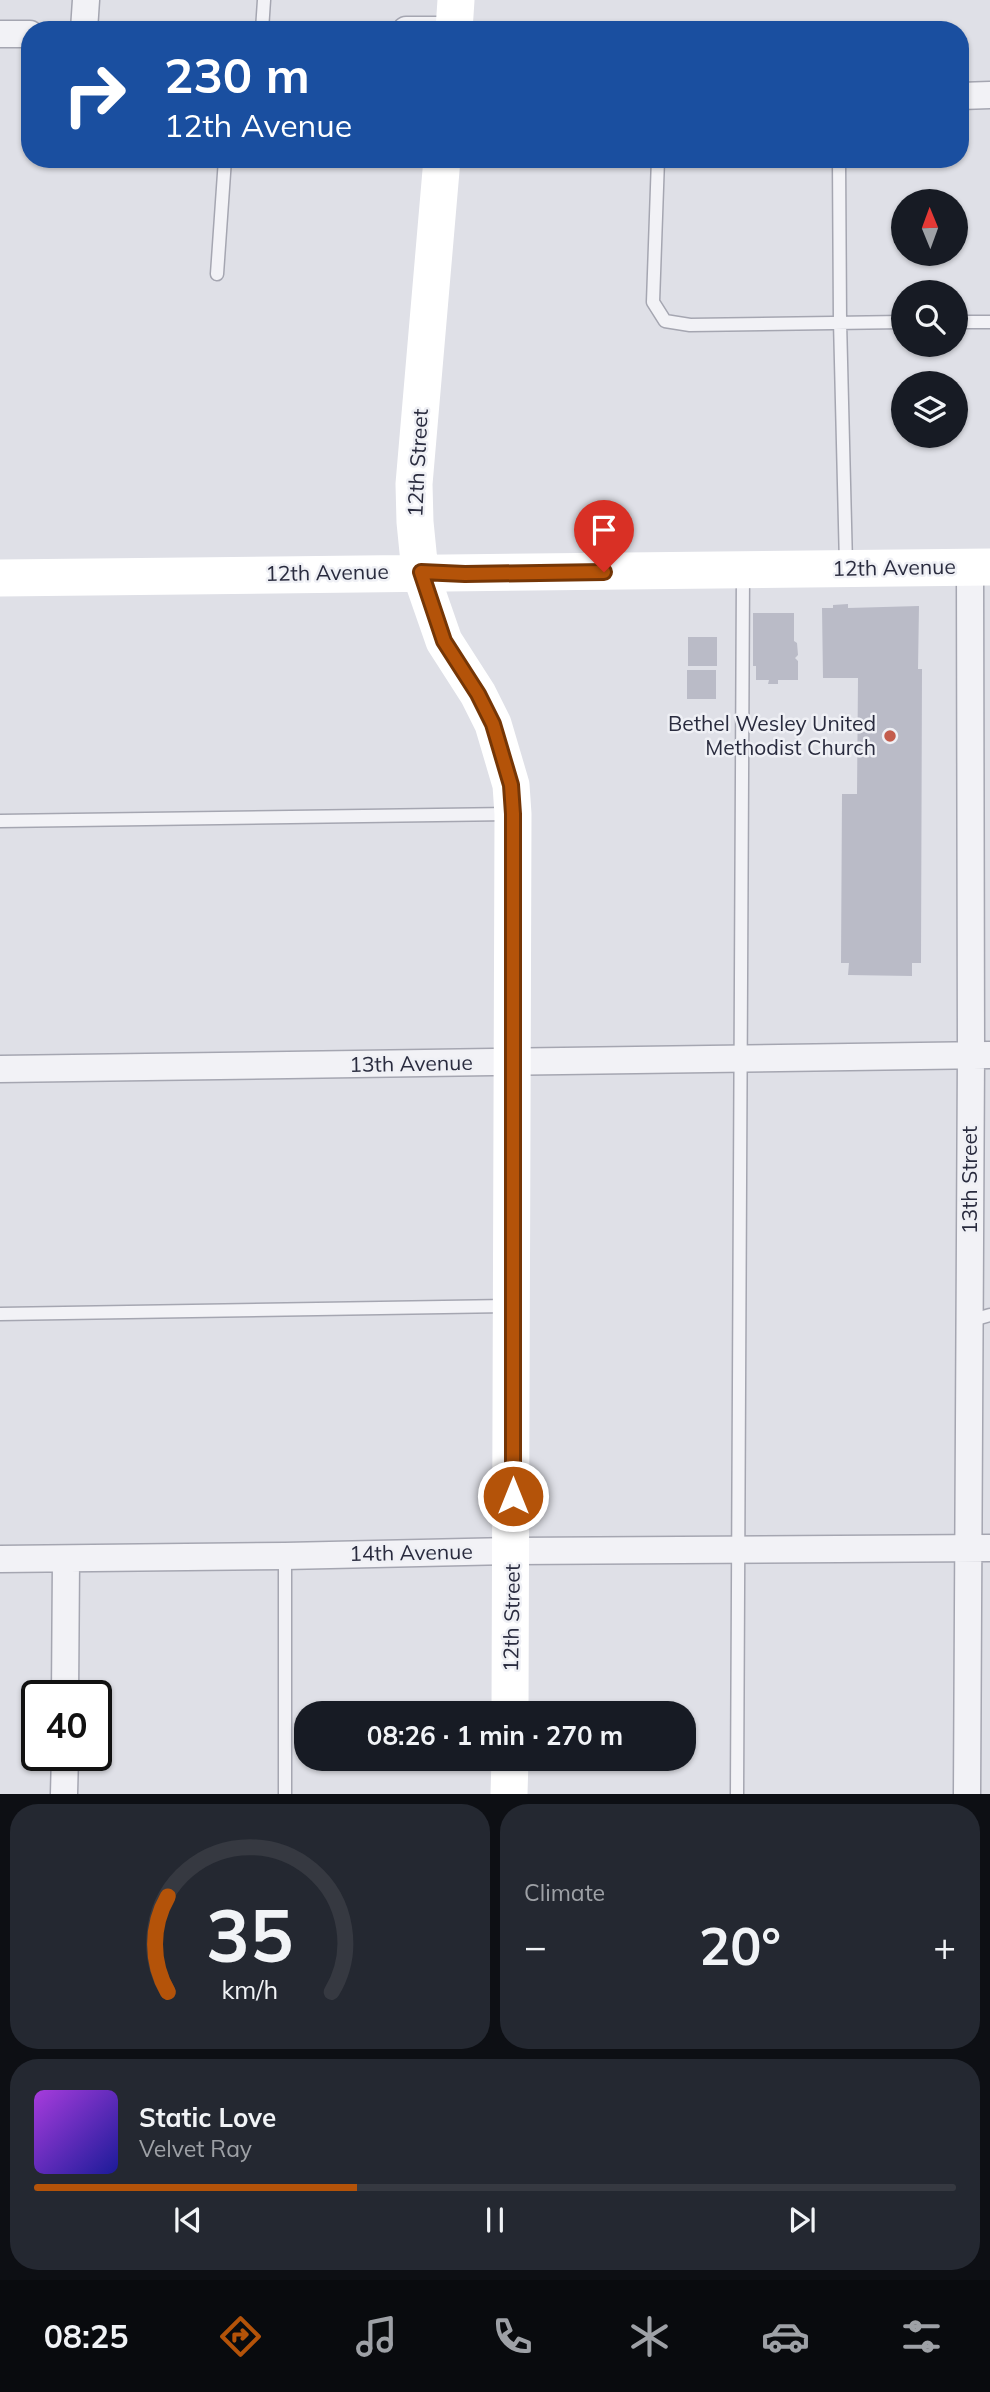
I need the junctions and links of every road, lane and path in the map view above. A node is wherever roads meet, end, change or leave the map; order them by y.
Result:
1 (86, 0) edge
2 (264, 0) edge
3 (456, 0) edge
4 (85, 21) edge
5 (263, 21) edge
6 (455, 21) edge
7 (0, 34) edge
8 (21, 34) edge
9 (990, 95) edge
10 (969, 96) edge
11 (224, 168) edge
12 (441, 168) edge
13 (658, 168) edge
14 (839, 168) edge
15 (217, 274) dead end
16 (840, 321) junction
17 (891, 322) edge
18 (968, 322) edge
19 (990, 322) edge
20 (980, 567) edge
21 (743, 569) junction
22 (846, 569) junction
23 (421, 572) junction
24 (0, 578) edge
25 (513, 814) junction
26 (0, 821) edge
27 (981, 1055) edge
28 (740, 1059) junction
29 (513, 1062) junction
30 (0, 1069) edge
31 (513, 1306) junction
32 (0, 1314) edge
33 (980, 1318) edge
34 (979, 1548) edge
35 (513, 1550) junction
36 (737, 1550) junction
37 (285, 1556) junction
38 (0, 1559) edge
39 (66, 1560) junction
40 (65, 1680) edge
41 (510, 1701) edge
42 (65, 1771) edge
43 (510, 1771) edge
44 (64, 1794) edge
45 (285, 1794) edge
46 (509, 1794) edge
47 (737, 1794) edge
48 (967, 1794) edge

1 - 4 street
2 - 5 lane
3 - 6 street
7 - 8 street
9 - 10 street
11 - 15 lane
12 - 23 street, 12th Street
13 - 16 lane
14 - 16 lane
16 - 17 lane
16 - 22 lane
18 - 19 lane
20 - 22 street, 12th Avenue
20 - 27 street, 13th Street
21 - 22 street, 12th Avenue
21 - 23 street, 12th Avenue
21 - 28 lane
23 - 24 street, 12th Avenue
23 - 25 street, 12th Street
25 - 26 lane
25 - 29 street, 12th Street
27 - 28 street, 13th Avenue
27 - 33 street, 13th Street
28 - 29 street, 13th Avenue
28 - 36 lane
29 - 30 street, 13th Avenue
29 - 31 street, 12th Street
31 - 32 lane
31 - 35 street, 12th Street
33 - 34 street, 13th Street
34 - 36 street, 14th Avenue
34 - 48 street, 13th Street
35 - 36 street, 14th Avenue
35 - 37 street, 14th Avenue
35 - 41 street, 12th Street
36 - 47 lane
37 - 39 street, 14th Avenue
37 - 45 lane
38 - 39 street, 14th Avenue
39 - 40 street
42 - 44 street
43 - 46 street

